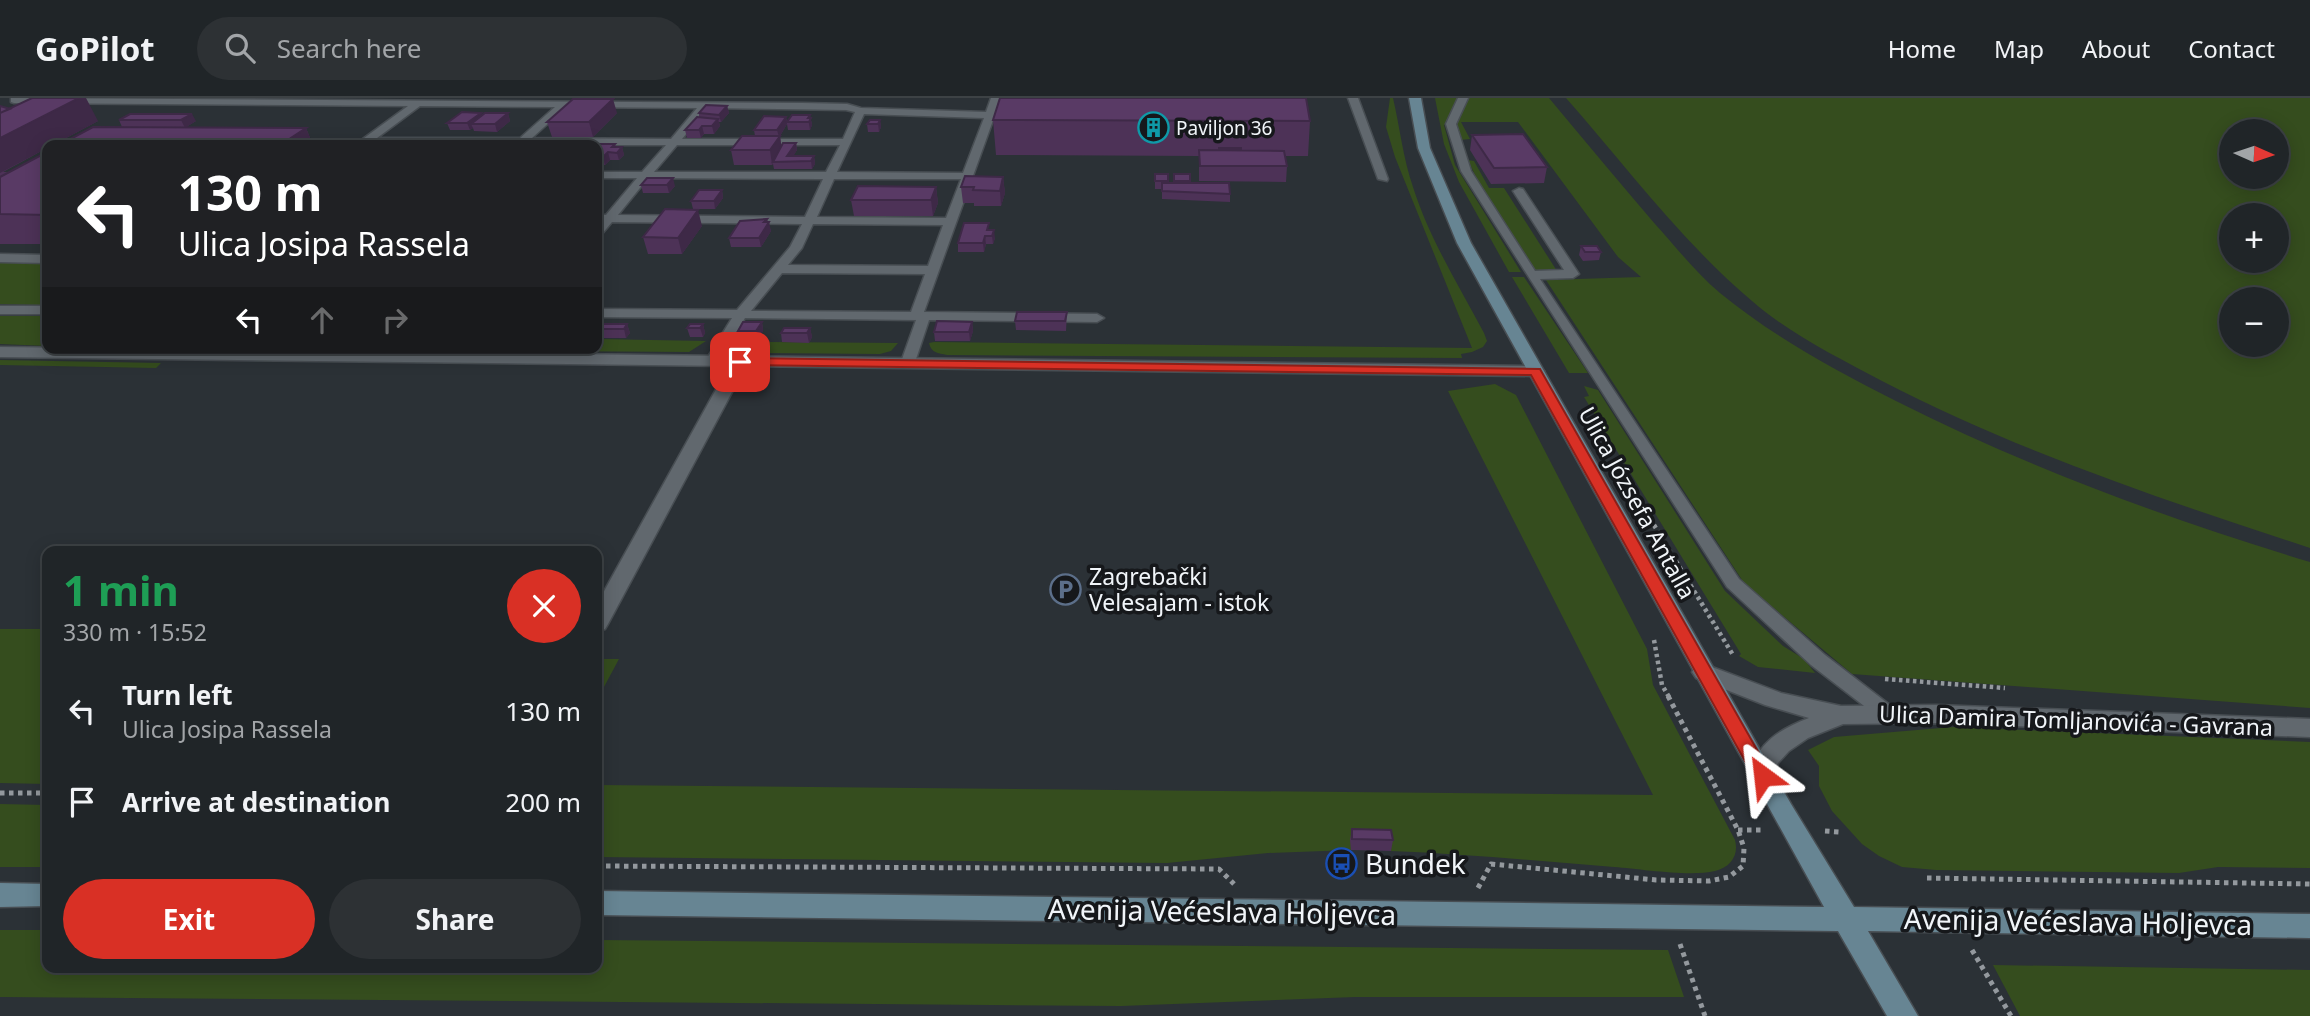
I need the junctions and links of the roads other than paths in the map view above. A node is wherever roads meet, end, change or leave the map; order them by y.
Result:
1 (996, 98) edge
2 (1353, 98) edge
3 (1415, 98) edge
4 (1463, 98) edge
5 (14, 100) dead end
6 (267, 100) edge
7 (351, 100) edge
8 (418, 103) junction
9 (703, 103) edge
10 (564, 104) junction
11 (861, 111) junction
12 (990, 115) junction
13 (368, 140) edge
14 (524, 140) edge
15 (602, 142) edge
16 (672, 142) junction
17 (845, 142) junction
18 (602, 175) edge
19 (645, 175) junction
20 (830, 176) junction
21 (967, 176) junction
22 (1383, 179) dead end
23 (1519, 191) dead end
24 (603, 218) edge
25 (808, 221) junction
26 (951, 222) junction
27 (0, 258) edge
28 (42, 259) edge
29 (779, 269) junction
30 (933, 270) junction
31 (1532, 275) junction
32 (0, 310) edge
33 (42, 310) edge
34 (602, 313) edge
35 (741, 314) junction
36 (920, 316) junction
37 (1097, 318) dead end
38 (42, 351) edge
39 (0, 352) edge
40 (423, 354) edge
41 (713, 360) junction
42 (740, 362) junction
43 (908, 362) junction
44 (1535, 371) junction
45 (602, 615) edge
46 (1704, 672) junction
47 (1888, 713) junction
48 (1842, 715) junction
49 (2310, 728) edge
50 (1763, 776) junction
51 (0, 895) edge
52 (42, 895) edge
53 (602, 902) edge
54 (1847, 918) junction
55 (2310, 926) edge
56 (1903, 1016) edge

1 - 12 lane
2 - 22 lane
3 - 44 street, Ulica Józsefa Antalla
4 - 31 lane
5 - 6 lane
6 - 7 lane
7 - 8 lane
8 - 10 lane
8 - 13 lane
9 - 10 lane
9 - 11 lane
9 - 16 lane
10 - 14 lane
11 - 12 lane
11 - 17 lane
12 - 21 lane
15 - 16 lane
16 - 17 lane
16 - 19 lane
17 - 20 lane
18 - 19 lane
19 - 20 lane
19 - 24 lane
20 - 21 lane
20 - 25 lane
21 - 26 lane
23 - 31 lane
24 - 25 lane
25 - 26 lane
25 - 29 lane
26 - 30 lane
27 - 28 lane
29 - 30 lane
29 - 35 lane
30 - 36 lane
31 - 47 lane
32 - 33 lane
34 - 35 lane
35 - 36 lane
35 - 41 lane
36 - 37 lane
36 - 43 lane
38 - 39 street
40 - 41 street
41 - 42 street
42 - 43 street
42 - 45 street
43 - 44 street
44 - 46 street, Ulica Józsefa Antalla
46 - 48 street, Ulica Damira Tomljanovića - Gavrana
46 - 50 street, Ulica Józsefa Antalla
47 - 48 street, Ulica Damira Tomljanovića - Gavrana
47 - 49 street, Ulica Damira Tomljanovića - Gavrana
48 - 50 street, Ulica Damira Tomljanovića - Gavrana
50 - 54 street, Ulica Józsefa Antalla
51 - 52 street
53 - 54 street, Avenija Većeslava Holjevca
54 - 55 street, Avenija Većeslava Holjevca
54 - 56 street

